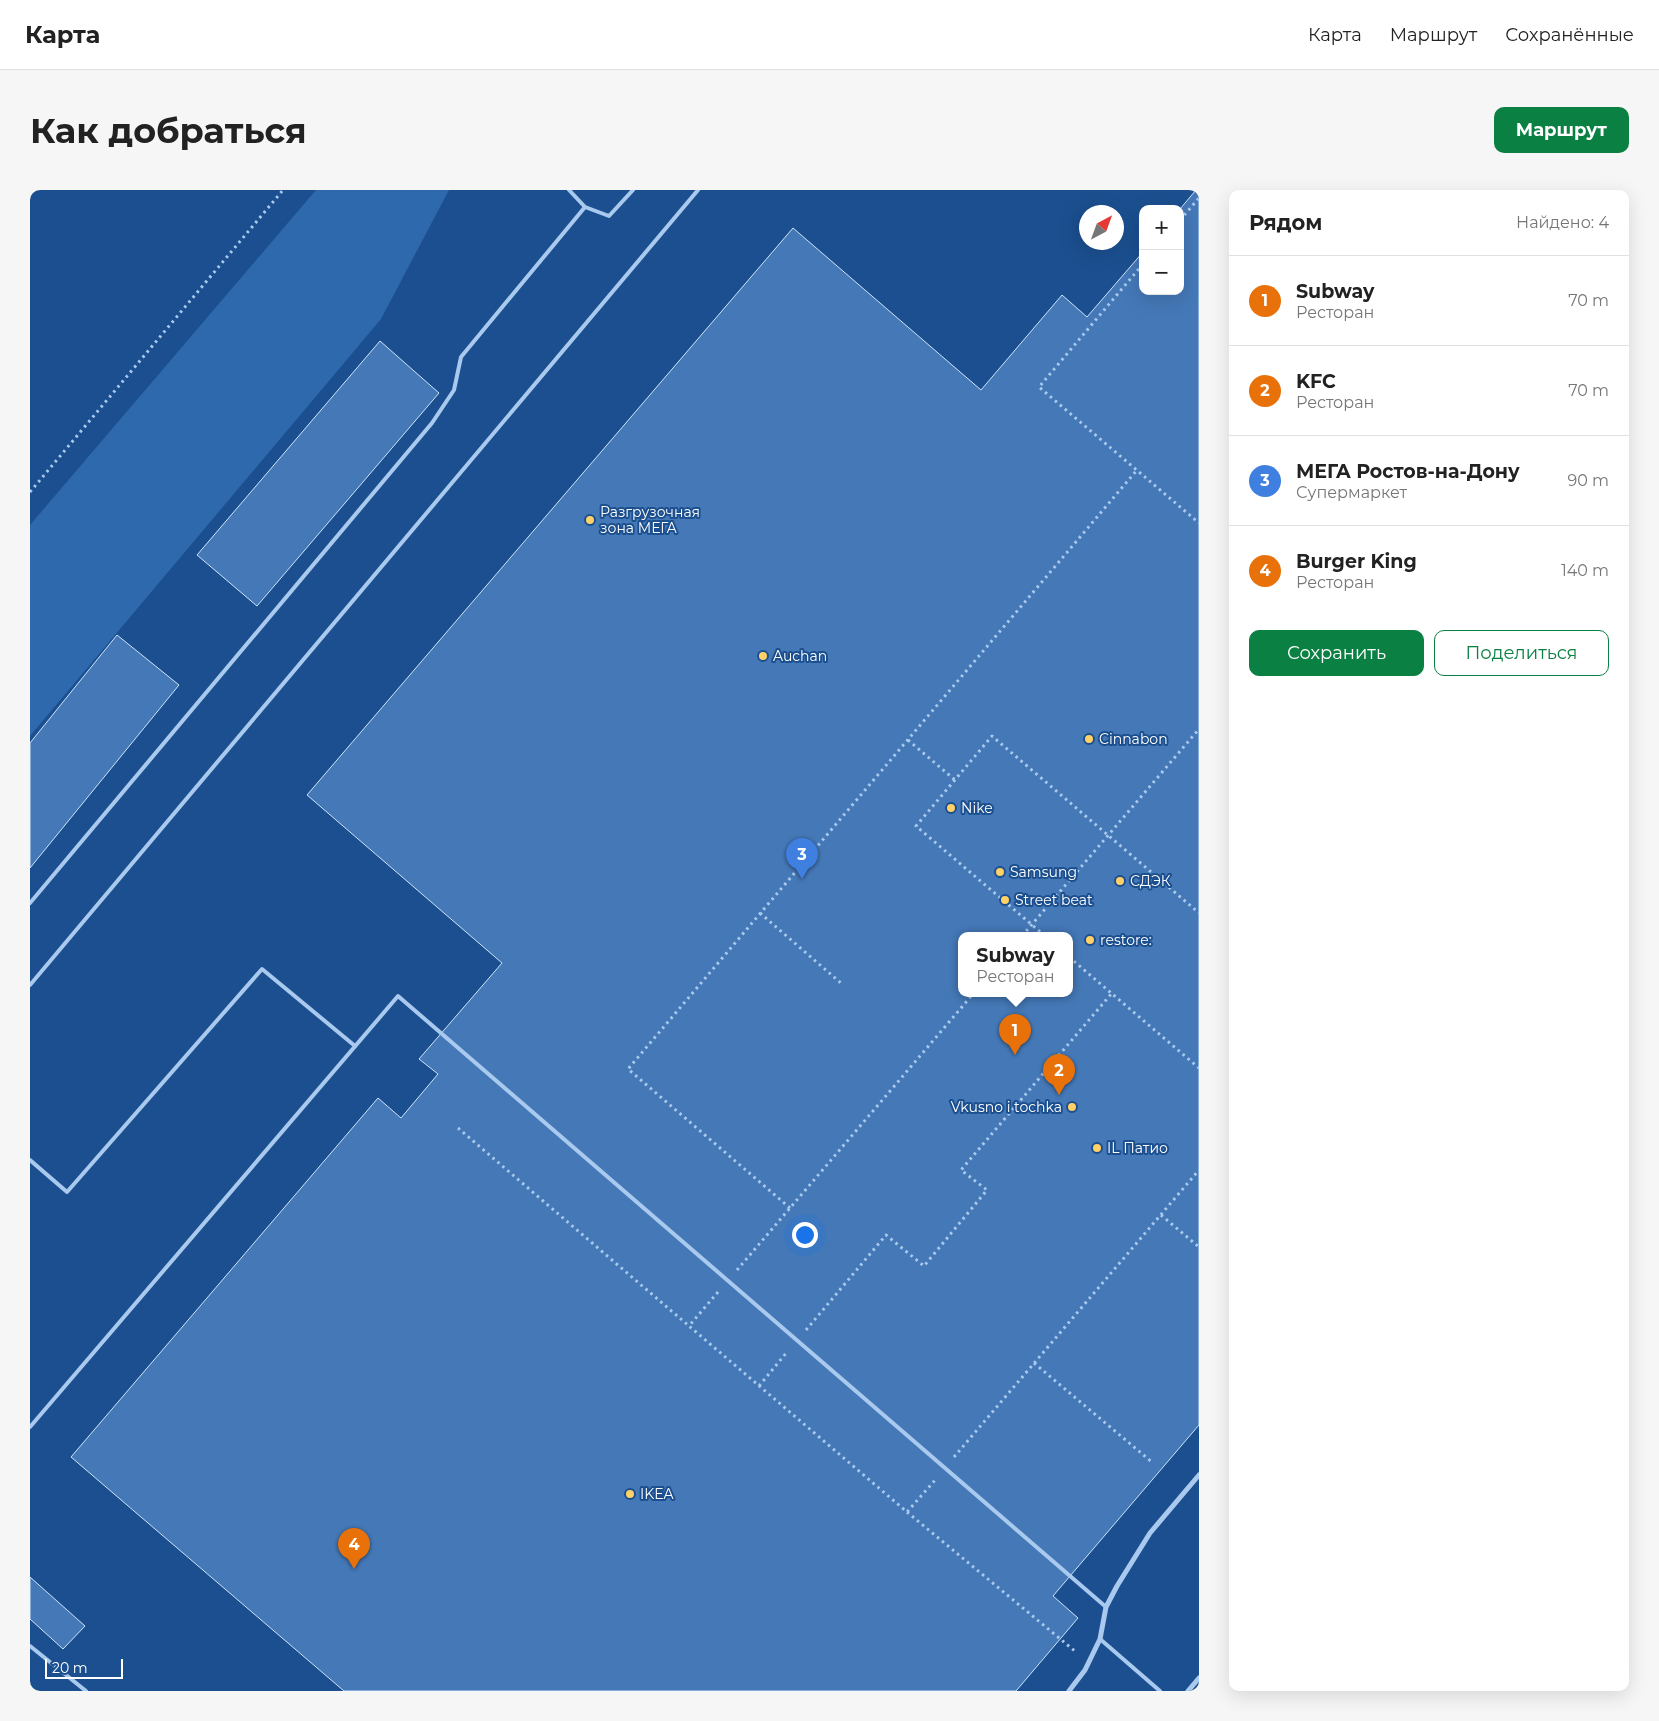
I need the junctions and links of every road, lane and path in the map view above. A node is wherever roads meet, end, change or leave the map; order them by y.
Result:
1 (283, 190) edge
2 (568, 190) edge
3 (633, 190) edge
4 (698, 190) edge
5 (1199, 198) edge
6 (585, 207) junction
7 (1184, 215) edge
8 (1139, 269) edge
9 (1137, 470) junction
10 (30, 492) edge
11 (1199, 523) edge
12 (1199, 729) edge
13 (908, 740) junction
14 (955, 780) junction
15 (1108, 835) junction
16 (30, 903) edge
17 (1199, 912) edge
18 (760, 914) junction
19 (1031, 925) junction
20 (1025, 932) edge
21 (1040, 932) edge
22 (1073, 960) edge
23 (842, 984) dead end
24 (30, 985) edge
25 (1112, 993) junction
26 (969, 997) edge
27 (355, 1046) junction
28 (1199, 1068) edge
29 (458, 1128) dead end
30 (30, 1160) edge
31 (1199, 1170) edge
32 (790, 1208) junction
33 (1160, 1215) junction
34 (1199, 1248) edge
35 (733, 1274) dead end
36 (720, 1289) dead end
37 (689, 1326) junction
38 (803, 1333) dead end
39 (790, 1348) dead end
40 (1034, 1363) junction
41 (759, 1386) junction
42 (30, 1427) edge
43 (952, 1460) dead end
44 (1153, 1463) dead end
45 (939, 1475) dead end
46 (1199, 1475) edge
47 (907, 1512) junction
48 (1106, 1607) junction
49 (1100, 1639) junction
50 (30, 1646) edge
51 (1089, 1663) junction
52 (1199, 1678) edge
53 (86, 1691) edge
54 (1069, 1691) edge
55 (1160, 1691) edge
56 (1188, 1691) edge

1 - 10 path
2 - 6 lane
3 - 6 lane
4 - 24 lane
5 - 7 path
6 - 16 lane
8 - 9 path
9 - 11 path
9 - 13 path
12 - 15 path
13 - 14 path
13 - 18 path
14 - 15 path
14 - 19 path
15 - 17 path
15 - 19 path
18 - 23 path
18 - 32 path
19 - 20 path
19 - 21 path
22 - 25 path
25 - 28 path
25 - 38 path
26 - 32 path
27 - 30 lane
27 - 42 lane
27 - 48 lane
29 - 37 path
31 - 33 path
32 - 35 path
33 - 34 path
33 - 40 path
36 - 37 path
37 - 41 path
39 - 41 path
40 - 43 path
40 - 44 path
41 - 47 path
45 - 47 path
46 - 48 street
47 - 51 path
48 - 49 street
49 - 51 street
49 - 55 lane
50 - 53 lane
51 - 54 street
52 - 56 street

